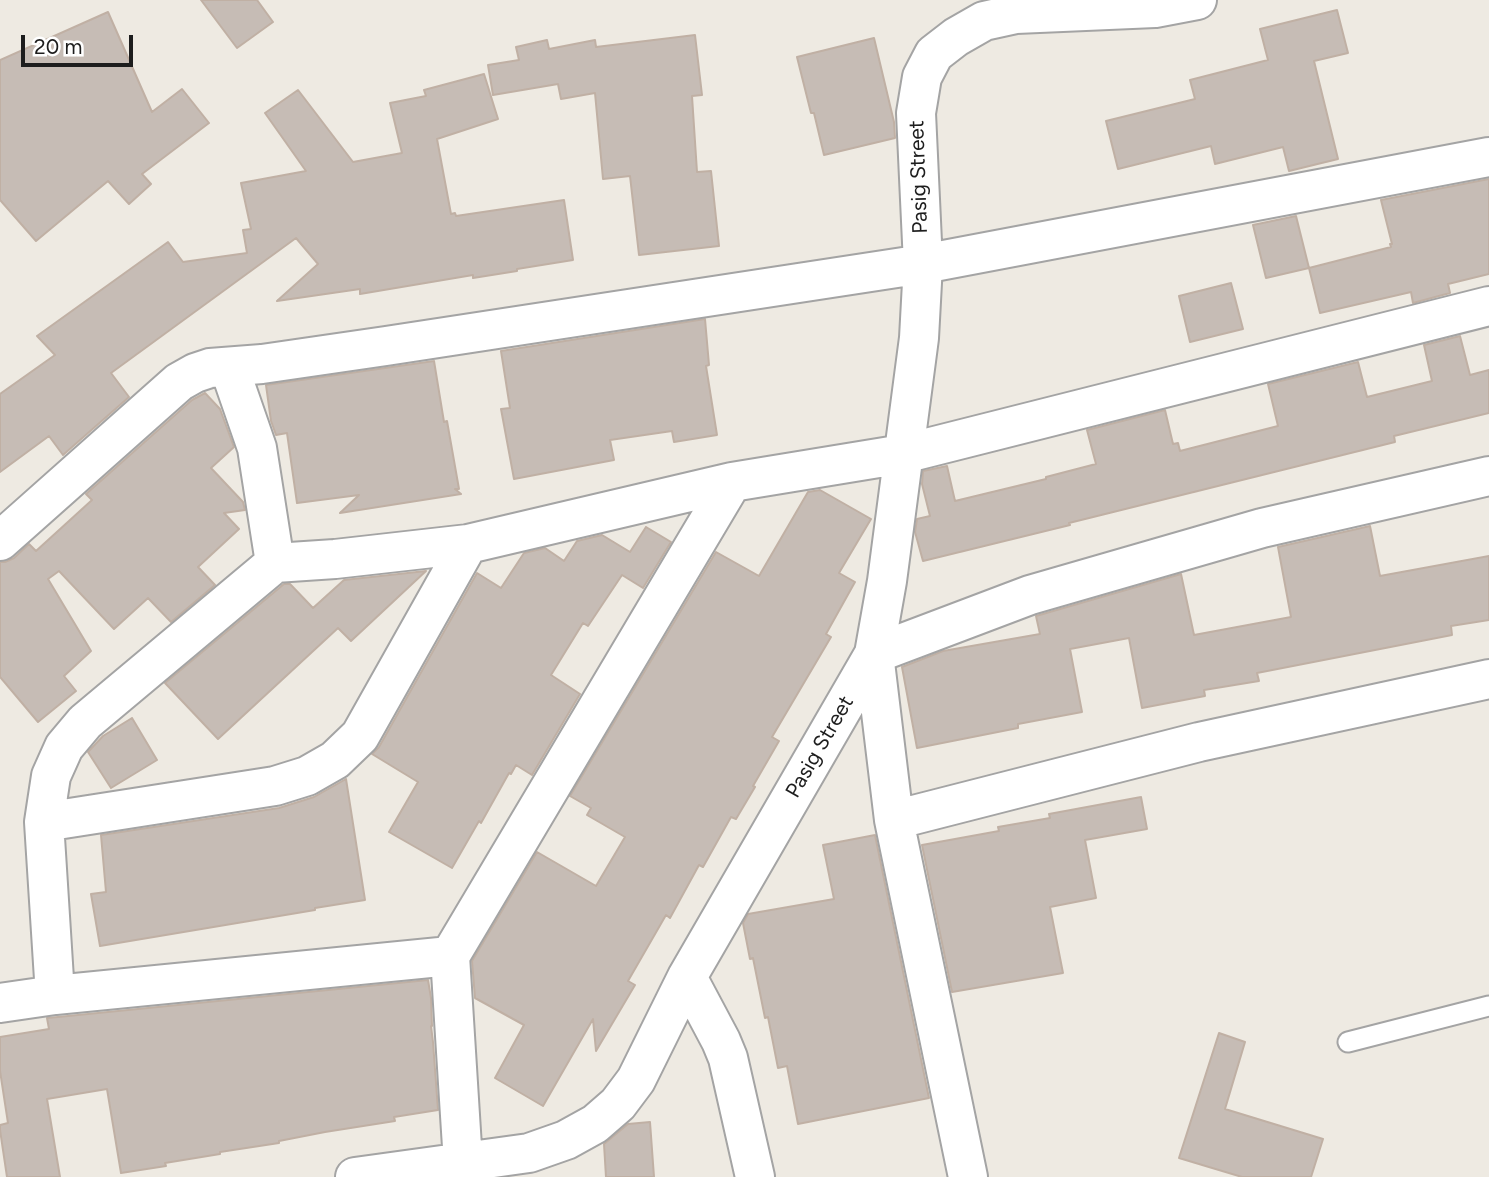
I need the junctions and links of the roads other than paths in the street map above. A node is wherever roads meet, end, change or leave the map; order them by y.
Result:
1 (1197, 0) edge
2 (1489, 157) edge
3 (923, 264) junction
4 (1489, 306) edge
5 (229, 367) junction
6 (903, 454) junction
7 (1489, 476) edge
8 (732, 482) junction
9 (0, 541) edge
10 (468, 544) junction
11 (275, 563) junction
12 (874, 654) junction
13 (1489, 679) edge
14 (894, 820) junction
15 (44, 822) junction
16 (450, 957) junction
17 (687, 977) junction
18 (55, 995) junction
19 (0, 1003) edge
20 (1489, 1006) edge
21 (1348, 1042) dead end
22 (463, 1163) junction
23 (355, 1177) edge
24 (755, 1177) edge
25 (968, 1177) edge

1 - 3 street, Pasig Street
2 - 3 street
3 - 5 street
3 - 6 street, Pasig Street
4 - 6 street
5 - 9 street
5 - 11 street
6 - 8 street
6 - 12 street, Pasig Street
7 - 12 street
8 - 10 street
8 - 16 street
10 - 11 street
10 - 15 street
11 - 15 street
12 - 14 street
12 - 17 street, Pasig Street
13 - 14 street
14 - 25 street
15 - 18 street
16 - 18 street
16 - 22 street
17 - 22 street, Pasig Street
17 - 24 street
18 - 19 street
20 - 21 lane
22 - 23 street, Pasig Street

